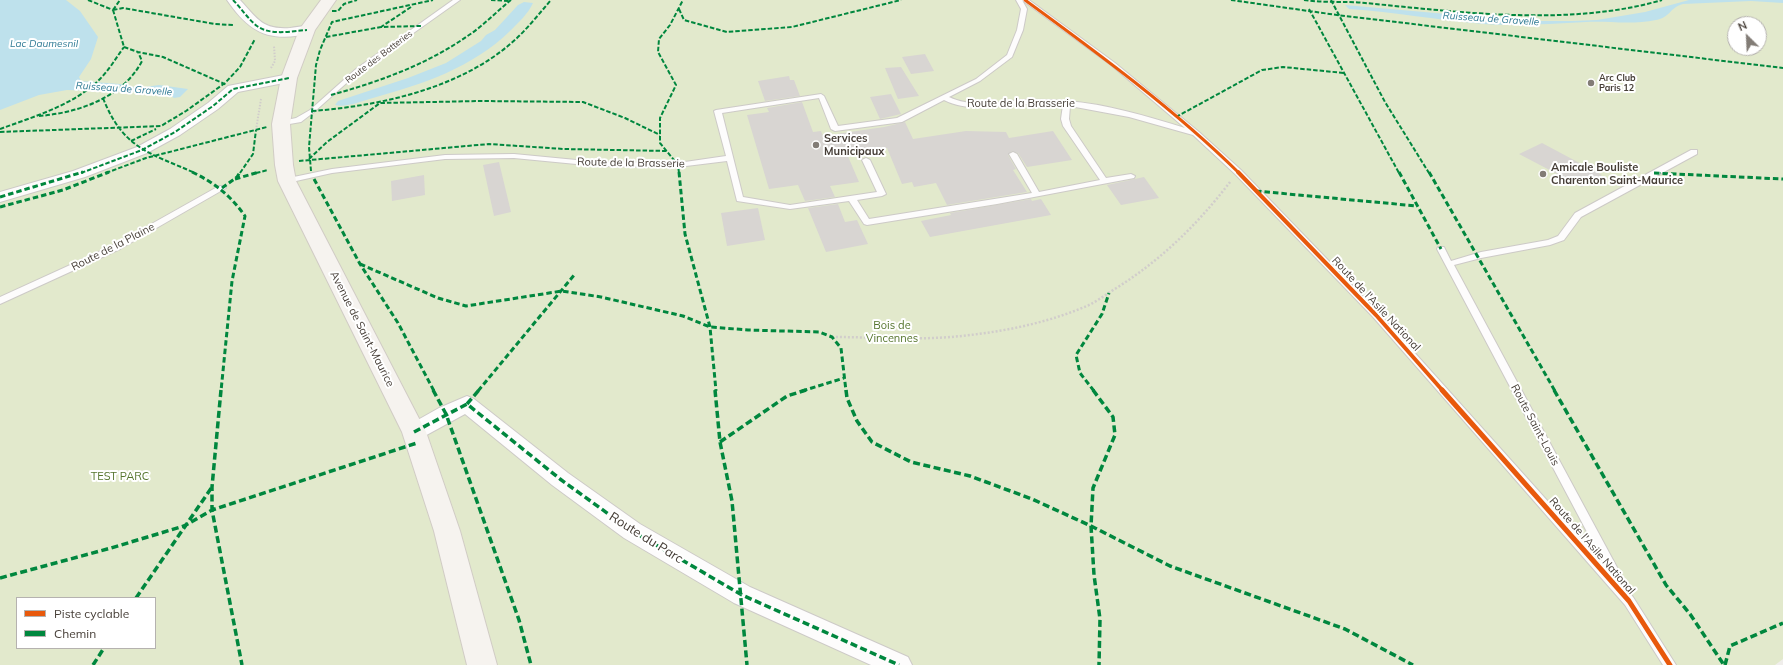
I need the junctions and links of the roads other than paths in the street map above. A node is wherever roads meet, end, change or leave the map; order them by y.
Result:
1 (233, 0) edge
2 (329, 0) edge
3 (457, 0) edge
4 (1019, 0) edge
5 (1024, 0) edge
6 (307, 30) junction
7 (289, 78) junction
8 (945, 98) junction
9 (1067, 103) junction
10 (281, 124) junction
11 (1196, 134) junction
12 (1694, 152) dead end
13 (1012, 154) dead end
14 (730, 158) junction
15 (866, 160) dead end
16 (1131, 176) dead end
17 (286, 181) junction
18 (1105, 182) junction
19 (222, 188) dead end
20 (1037, 195) junction
21 (0, 198) edge
22 (852, 199) junction
23 (1441, 249) dead end
24 (1449, 264) junction
25 (0, 301) edge
26 (414, 432) junction
27 (1629, 601) junction
28 (482, 665) edge
29 (899, 665) edge
30 (1670, 665) edge

1 - 6 street
2 - 6 main road, Avenue de Saint-Maurice
3 - 10 lane, Route des Batteries
4 - 8 lane
5 - 11 lane, Route de l'Asile National
6 - 7 main road, Avenue de Saint-Maurice
7 - 10 main road, Avenue de Saint-Maurice
7 - 21 street
8 - 9 lane, Route de la Brasserie
8 - 14 lane
9 - 11 lane, Route de la Brasserie
9 - 18 lane
10 - 17 main road, Avenue de Saint-Maurice
11 - 27 lane, Route de l'Asile National
12 - 24 lane
13 - 20 lane
14 - 17 lane, Route de la Brasserie
14 - 22 lane
15 - 22 lane
16 - 18 lane
17 - 26 main road, Avenue de Saint-Maurice
18 - 20 lane
19 - 25 lane, Route de la Plaine
20 - 22 lane
23 - 24 lane, Route Saint-Louis
24 - 27 lane, Route Saint-Louis
26 - 28 main road, Avenue de Saint-Maurice
26 - 29 street, Route du Parc
27 - 30 lane, Route de l'Asile National

